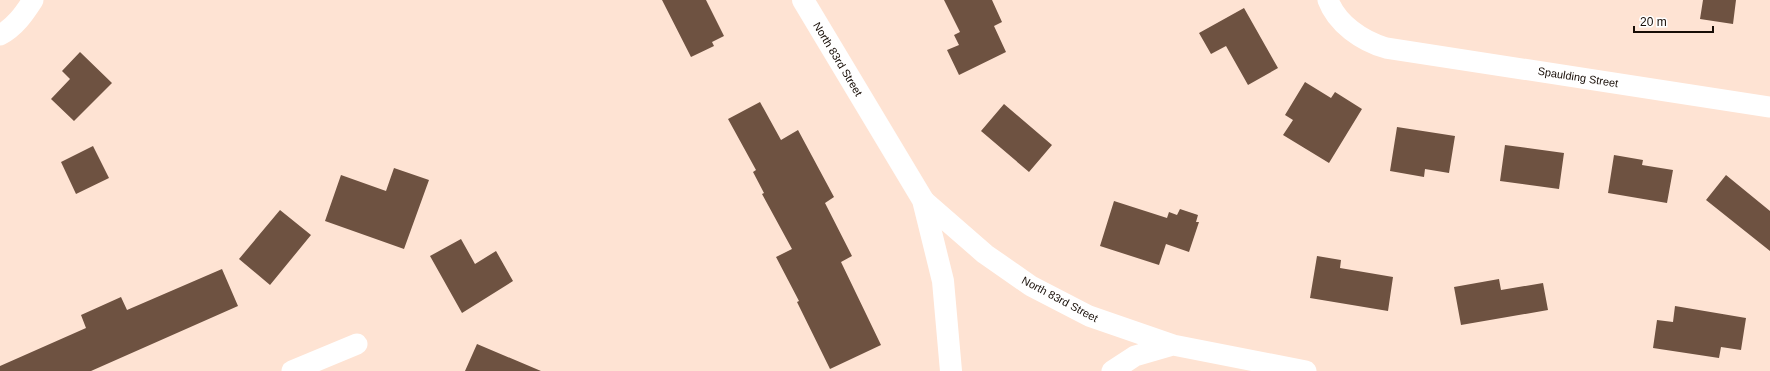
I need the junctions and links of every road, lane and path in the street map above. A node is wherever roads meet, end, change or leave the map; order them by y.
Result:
1 (33, 0) edge
2 (803, 0) edge
3 (1328, 0) edge
4 (4, 33) edge
5 (1770, 107) edge
6 (923, 200) junction
7 (358, 344) dead end
8 (1173, 345) junction
9 (292, 371) edge
10 (951, 371) edge
11 (1112, 371) edge
12 (1306, 371) edge

1 - 4 street
2 - 6 street, North 83rd Street
3 - 5 street, Spaulding Street
6 - 8 street, North 83rd Street
6 - 10 street, North 83rd Street
7 - 9 street
8 - 11 street
8 - 12 street, North 83rd Street

